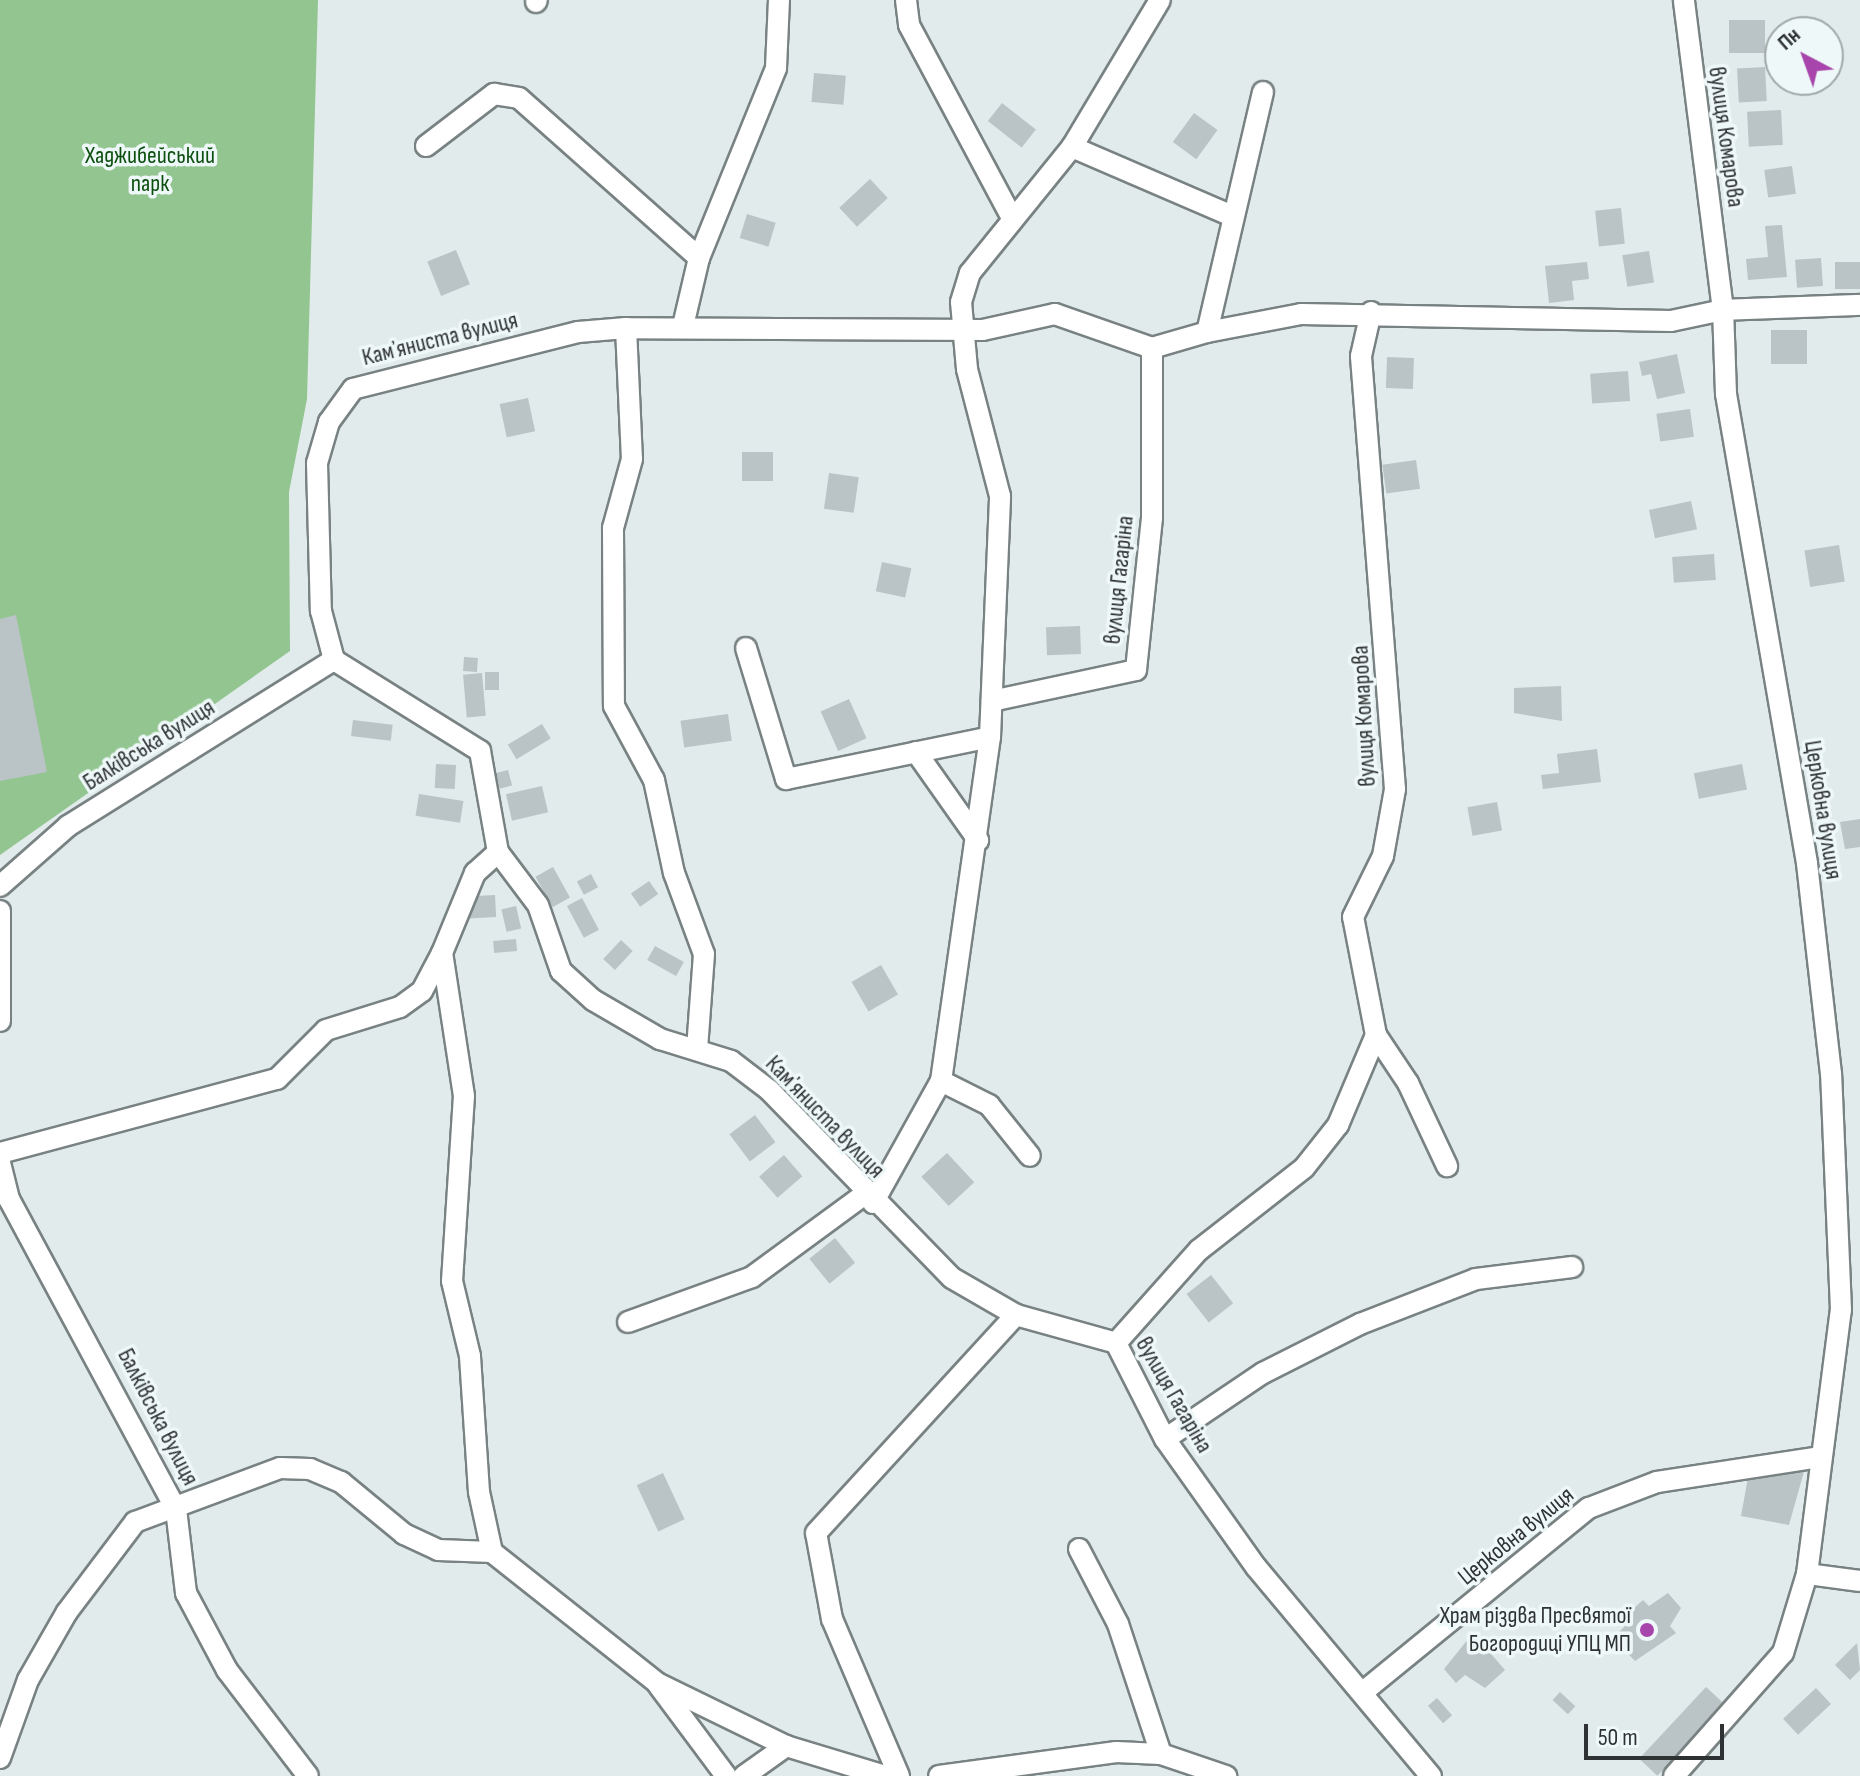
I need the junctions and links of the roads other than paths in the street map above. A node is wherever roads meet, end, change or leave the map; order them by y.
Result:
1 (779, 0) edge
2 (906, 0) edge
3 (1160, 0) edge
4 (1684, 0) edge
5 (1263, 92) dead end
6 (426, 146) dead end
7 (1072, 147) junction
8 (1230, 215) junction
9 (1012, 218) junction
10 (699, 258) junction
11 (1860, 305) edge
12 (1723, 310) junction
13 (1371, 312) junction
14 (683, 326) junction
15 (626, 328) junction
16 (963, 329) junction
17 (1207, 332) junction
18 (1152, 348) junction
19 (746, 648) dead end
20 (334, 660) junction
21 (992, 701) junction
22 (990, 737) junction
23 (916, 752) junction
24 (978, 840) junction
25 (498, 852) junction
26 (0, 886) edge
27 (0, 911) edge
28 (442, 953) junction
29 (0, 1021) edge
30 (1376, 1035) junction
31 (697, 1049) junction
32 (941, 1081) junction
33 (0, 1153) edge
34 (1030, 1156) dead end
35 (0, 1163) edge
36 (1447, 1166) dead end
37 (869, 1199) junction
38 (1572, 1267) dead end
39 (1016, 1315) junction
40 (628, 1322) dead end
41 (1116, 1343) junction
42 (1165, 1439) junction
43 (1821, 1457) junction
44 (176, 1509) junction
45 (1079, 1549) dead end
46 (492, 1552) junction
47 (1807, 1574) junction
48 (1860, 1581) edge
49 (657, 1683) junction
50 (1363, 1692) junction
51 (786, 1746) junction
52 (1161, 1754) junction
53 (0, 1758) edge
54 (1034, 1768) edge
55 (1421, 1773) edge
56 (308, 1776) edge
57 (726, 1776) edge
58 (744, 1776) edge
59 (885, 1776) edge
60 (899, 1776) edge
61 (939, 1776) edge
62 (1226, 1776) edge
63 (1674, 1776) edge

1 - 10 street
2 - 9 street
3 - 7 street
4 - 12 street, вулиця Комарова
5 - 8 street
6 - 10 street
7 - 8 street
7 - 9 street
8 - 17 street
9 - 16 street
10 - 14 street
11 - 12 street
12 - 13 street
12 - 43 street, Церковна вулиця
13 - 17 street
13 - 30 street, вулиця Комарова
14 - 15 street, Камʼяниста вулиця
14 - 16 street, Камʼяниста вулиця
15 - 20 street, Камʼяниста вулиця
15 - 31 street
16 - 18 street
16 - 21 street
17 - 18 street
18 - 21 street, вулиця Гагаріна
19 - 23 street
20 - 25 street, Камʼяниста вулиця
20 - 26 street, Балківська вулиця
21 - 22 street
22 - 23 street
22 - 24 street
23 - 24 street
24 - 32 street
25 - 28 street
25 - 31 street, Камʼяниста вулиця
27 - 29 street
28 - 33 street
28 - 46 street
30 - 36 street
30 - 41 street
31 - 37 street, Камʼяниста вулиця
32 - 34 street
32 - 37 street
35 - 44 street, Балківська вулиця
37 - 39 street, вулиця Гагаріна
37 - 40 street
38 - 42 street
39 - 41 street, вулиця Гагаріна
39 - 60 street
41 - 42 street, вулиця Гагаріна
42 - 50 street, вулиця Гагаріна
43 - 47 street, Церковна вулиця
43 - 50 street, Церковна вулиця
44 - 46 street
44 - 53 street
44 - 56 street, Балківська вулиця
45 - 52 street
46 - 49 street
47 - 48 street
47 - 63 street, Церковна вулиця
49 - 51 street
49 - 57 street
50 - 55 street, вулиця Гагаріна
51 - 58 street
51 - 59 street
52 - 54 street
52 - 62 street
54 - 61 street

